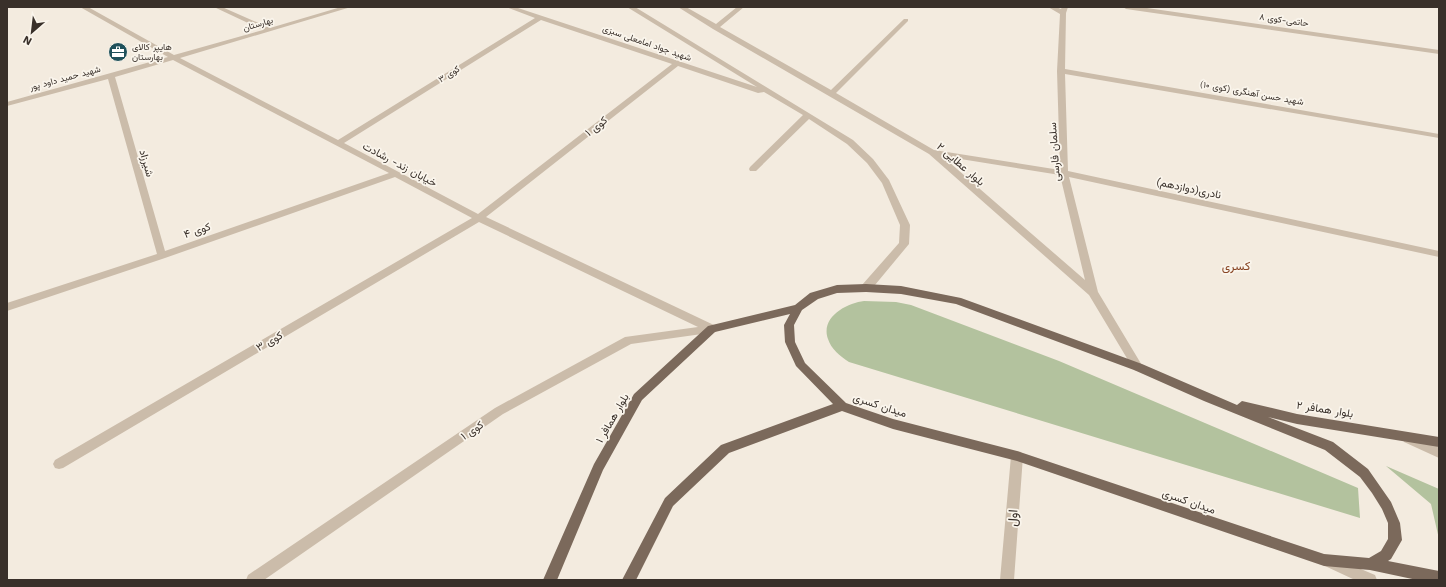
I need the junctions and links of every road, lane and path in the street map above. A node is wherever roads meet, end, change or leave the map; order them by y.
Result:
1 (84, 7) edge
2 (217, 7) edge
3 (348, 7) edge
4 (509, 7) edge
5 (630, 7) edge
6 (681, 7) edge
7 (741, 7) edge
8 (1051, 7) edge
9 (1126, 7) edge
10 (1064, 10) edge
11 (540, 18) junction
12 (906, 20) dead end
13 (715, 28) junction
14 (270, 30) junction
15 (1439, 52) edge
16 (174, 58) junction
17 (676, 64) junction
18 (1061, 71) junction
19 (111, 76) junction
20 (832, 93) junction
21 (778, 97) junction
22 (7, 104) edge
23 (808, 115) junction
24 (1439, 136) edge
25 (338, 143) junction
26 (932, 152) junction
27 (753, 169) dead end
28 (1064, 173) junction
29 (395, 174) junction
30 (479, 218) junction
31 (1439, 254) edge
32 (162, 256) junction
33 (866, 288) junction
34 (1093, 292) junction
35 (7, 307) edge
36 (798, 308) junction
37 (712, 329) junction
38 (1138, 367) junction
39 (1208, 398) junction
40 (842, 406) junction
41 (1407, 438) junction
42 (1439, 442) edge
43 (1439, 454) edge
44 (1017, 456) junction
45 (59, 464) dead end
46 (1324, 560) junction
47 (1370, 564) junction
48 (1439, 578) edge
49 (253, 580) edge
50 (550, 580) edge
51 (629, 580) edge
52 (1007, 580) edge
53 (1370, 580) edge

1 - 16 street, خیابان زند- رشادت
2 - 14 street
3 - 14 street, بهارستان
4 - 11 street, شهید جواد امامعلی سبزی
5 - 21 street
6 - 13 street, بلوار عطایی ۲
7 - 13 street
8 - 10 street
9 - 15 street, حاتمی-کوی ۸
10 - 18 street, سلمان فارسی
11 - 17 street, شهید جواد امامعلی سبزی
11 - 25 street, کوی ۳
12 - 20 street
13 - 20 street, بلوار عطایی ۲
14 - 16 street, بهارستان
16 - 19 street, شهید حمید داود پور
16 - 25 street, خیابان زند- رشادت
17 - 21 street, شهید جواد امامعلی سبزی
17 - 30 street, کوی ۱
18 - 24 street, شهید حسن آهنگری (کوی ۱۰)
18 - 28 street, سلمان فارسی
19 - 22 street, شهید حمید داود پور
19 - 32 street, شیرزاد
20 - 26 street, بلوار عطایی ۲
21 - 23 street
23 - 27 street
23 - 33 street
25 - 29 street, خیابان زند- رشادت
26 - 28 street, نادری(دوازدهم)
26 - 34 street, بلوار عطایی ۲
28 - 31 street, نادری(دوازدهم)
28 - 34 street, سلمان فارسی
29 - 30 street, خیابان زند- رشادت
29 - 32 street, کوی ۴
30 - 37 street, خیابان زند- رشادت
30 - 45 street, کوی ۳
32 - 35 street, کوی ۴
33 - 36 main road, میدان کسری
33 - 38 main road, میدان کسری
34 - 38 street, بلوار عطایی ۲
36 - 37 main road, بلوار همافر ۱
36 - 40 main road, میدان کسری
37 - 49 street, کوی ۱
37 - 50 main road, بلوار همافر ۱
38 - 39 main road, میدان کسری
39 - 41 main road, بلوار همافر ۲
39 - 47 main road, میدان کسری
40 - 44 main road, میدان کسری
40 - 51 main road
41 - 42 main road, بلوار همافر ۲
41 - 43 street
44 - 46 main road, میدان کسری
44 - 52 street, اول
46 - 47 main road, میدان کسری
46 - 53 street
47 - 48 main road

